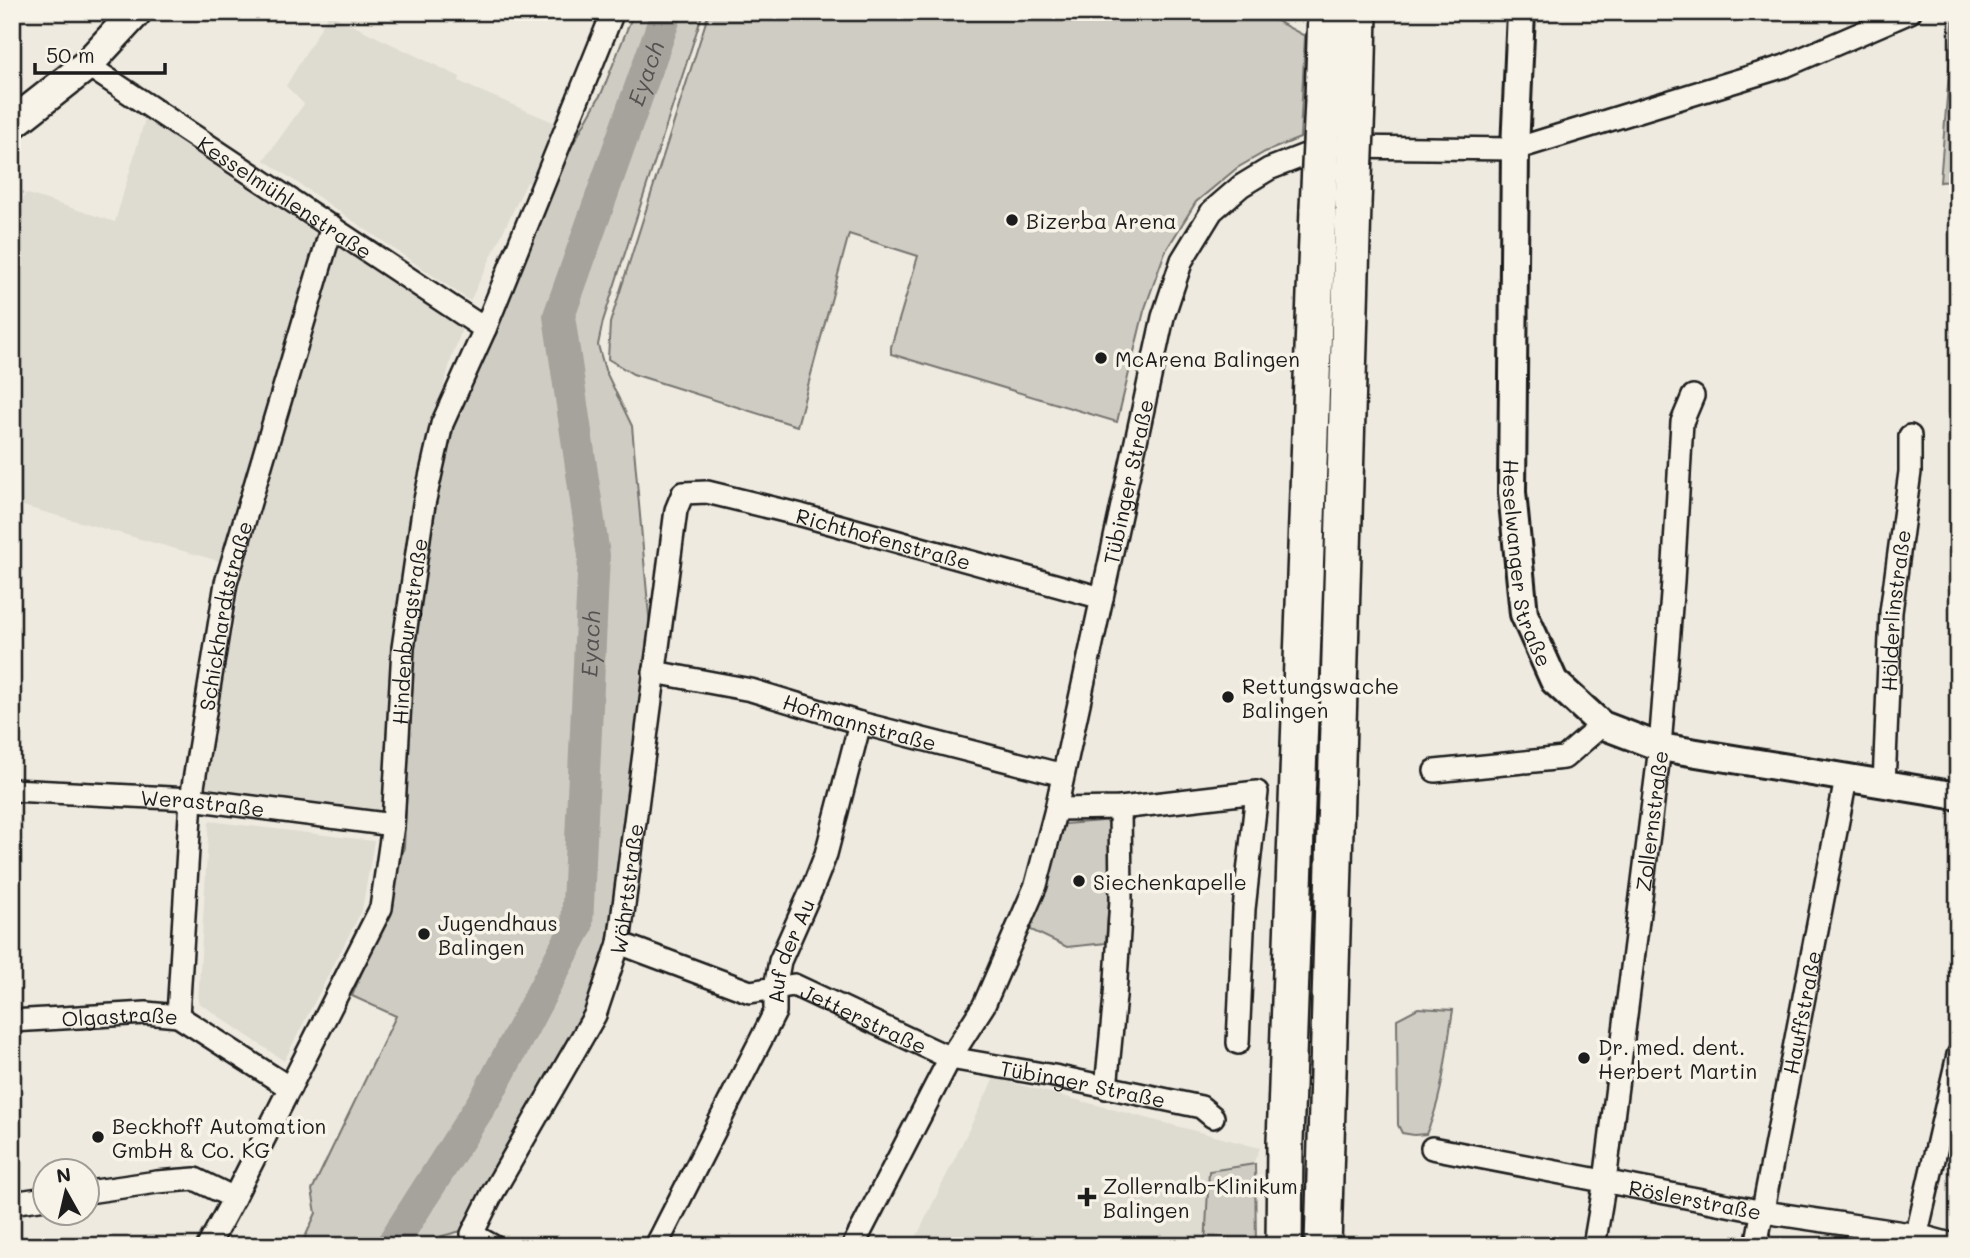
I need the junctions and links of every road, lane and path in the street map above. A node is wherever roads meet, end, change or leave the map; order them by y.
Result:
1 (136, 12) edge
2 (612, 12) edge
3 (1326, 12) edge
4 (1359, 12) edge
5 (1521, 12) edge
6 (1910, 12) edge
7 (87, 65) junction
8 (12, 124) edge
9 (1515, 149) junction
10 (332, 226) junction
11 (485, 329) junction
12 (1693, 396) dead end
13 (1910, 436) dead end
14 (676, 510) joint
15 (1101, 597) junction
16 (654, 672) junction
17 (860, 723) junction
18 (1602, 725) junction
19 (1660, 747) junction
20 (1435, 771) dead end
21 (1063, 775) junction
22 (1846, 779) junction
23 (1884, 785) junction
24 (12, 790) edge
25 (1958, 796) edge
26 (191, 799) junction
27 (1120, 808) junction
28 (1056, 809) junction
29 (393, 825) junction
30 (619, 943) junction
31 (775, 988) junction
32 (178, 1016) junction
33 (12, 1021) edge
34 (1238, 1043) dead end
35 (1958, 1055) edge
36 (950, 1058) junction
37 (290, 1088) junction
38 (1106, 1088) junction
39 (1213, 1117) dead end
40 (1432, 1148) dead end
41 (1605, 1181) junction
42 (102, 1190) edge
43 (234, 1198) junction
44 (32, 1200) edge
45 (12, 1203) edge
46 (1764, 1212) junction
47 (1915, 1240) edge
48 (1958, 1245) edge
49 (208, 1246) edge
50 (493, 1246) edge
51 (656, 1246) edge
52 (853, 1246) edge
53 (1284, 1246) edge
54 (1323, 1246) edge
55 (1594, 1246) edge
56 (1756, 1246) edge

1 - 7 main road
2 - 11 street, Hindenburgstraße
3 - 53 highway, bridge
4 - 54 highway, bridge
5 - 9 street, Heselwanger Straße
6 - 9 street, Tübinger Straße
7 - 8 main road
7 - 10 street, Kesselmühlenstraße
9 - 15 street, Tübinger Straße
9 - 18 street, Heselwanger Straße
10 - 11 street, Kesselmühlenstraße
10 - 26 street, Schickhardtstraße
11 - 29 street, Hindenburgstraße
12 - 19 street, Zollernstraße
13 - 23 street, Hölderlinstraße
14 - 15 street, Richthofenstraße
14 - 16 street, Wöhrtstraße
15 - 21 street, Tübinger Straße
16 - 17 street, Hofmannstraße
16 - 30 street, Wöhrtstraße
17 - 21 street, Hofmannstraße
17 - 31 street, Auf der Au
18 - 19 street, Heselwanger Straße
18 - 20 street
19 - 22 street, Heselwanger Straße
19 - 41 street, Zollernstraße
21 - 28 street, Tübinger Straße
22 - 23 street, Heselwanger Straße
22 - 46 street, Hauffstraße
23 - 25 street, Heselwanger Straße
24 - 26 street, Werastraße
26 - 29 street, Werastraße
26 - 32 street, Schickhardtstraße
27 - 28 street
27 - 34 street
27 - 38 street
28 - 36 street, Tübinger Straße
29 - 37 street, Hindenburgstraße
30 - 31 street, Jetterstraße
30 - 50 street, Wöhrtstraße
31 - 36 street, Jetterstraße
31 - 51 street, Auf der Au
32 - 33 street, Olgastraße
32 - 37 street, Olgastraße
35 - 47 street
36 - 38 street, Tübinger Straße
36 - 52 street, Tübinger Straße
37 - 43 street, Hindenburgstraße
38 - 39 street, Tübinger Straße
40 - 41 street, Röslerstraße
41 - 46 street, Röslerstraße
41 - 55 street, Zollernstraße
42 - 43 street
43 - 49 street, Hindenburgstraße
44 - 45 street
46 - 47 street, Röslerstraße
46 - 56 street, Hauffstraße
47 - 48 street, Röslerstraße

